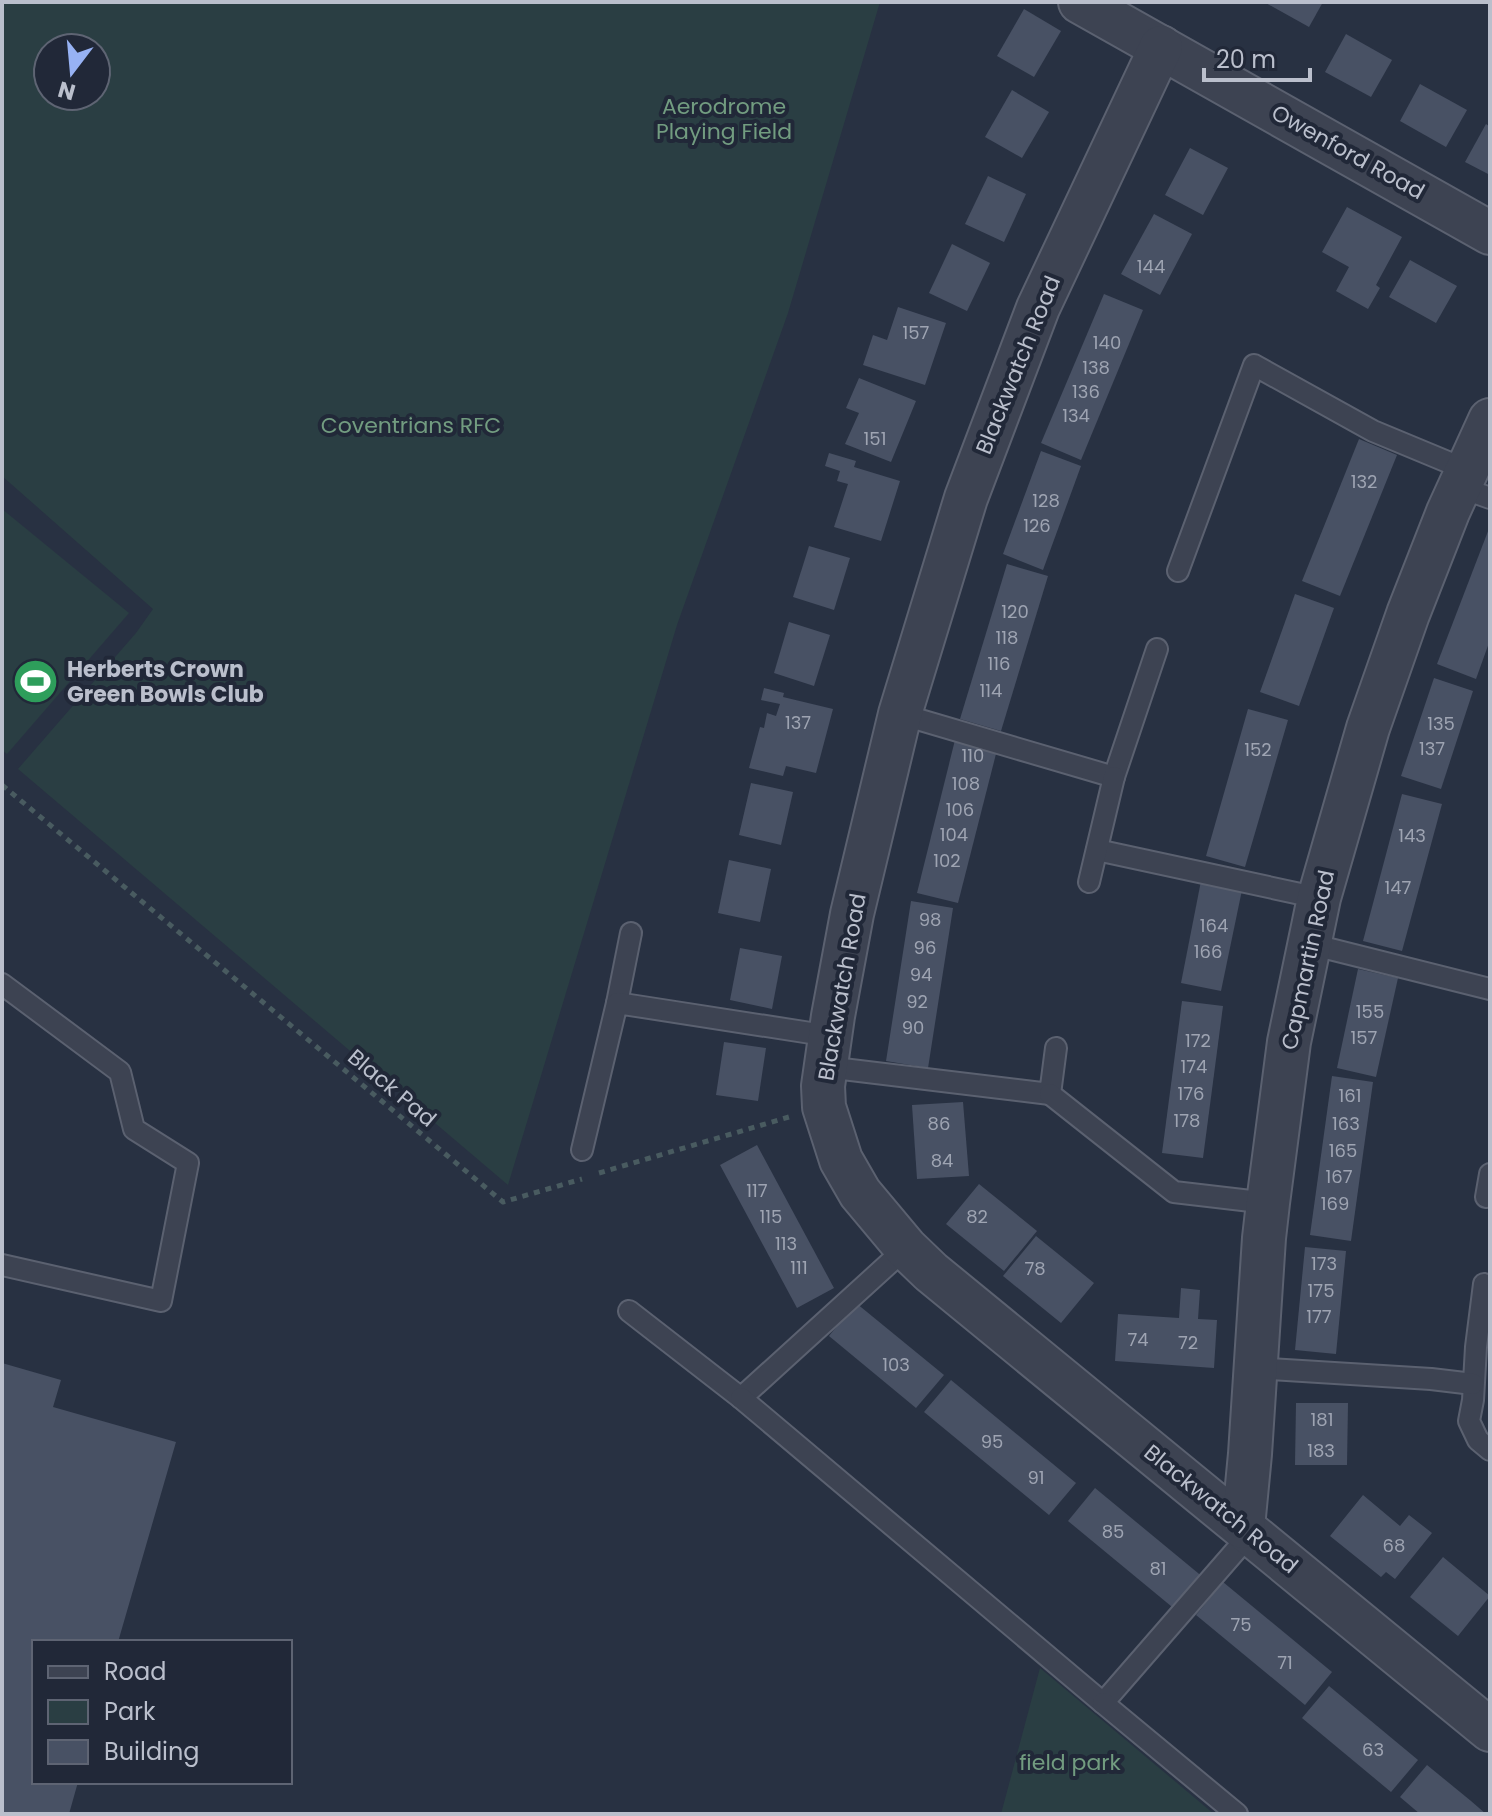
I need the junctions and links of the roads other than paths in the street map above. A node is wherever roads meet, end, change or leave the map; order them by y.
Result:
1 (1080, 2) edge
2 (1161, 47) junction
3 (1490, 233) edge
4 (1490, 420) edge
5 (1472, 485) edge
6 (1178, 571) dead end
7 (1157, 649) dead end
8 (900, 714) junction
9 (1114, 777) junction
10 (1097, 850) junction
11 (1089, 882) dead end
12 (1319, 898) junction
13 (631, 933) dead end
14 (1310, 944) junction
15 (2, 984) edge
16 (1490, 989) edge
17 (617, 1003) junction
18 (1056, 1048) dead end
19 (827, 1070) junction
20 (1050, 1094) junction
21 (582, 1150) dead end
22 (1490, 1174) edge
23 (1486, 1197) dead end
24 (1268, 1203) junction
25 (906, 1248) junction
26 (2, 1265) edge
27 (1484, 1284) dead end
28 (629, 1311) dead end
29 (1255, 1368) junction
30 (1473, 1384) junction
31 (741, 1398) junction
32 (1490, 1450) edge
33 (1247, 1530) junction
34 (1103, 1703) junction
35 (1490, 1730) edge
36 (1237, 1814) edge

1 - 2 street, Owenford Road
2 - 3 street, Owenford Road
2 - 8 street, Blackwatch Road
4 - 5 street, Capmartin Road
5 - 6 lane
5 - 12 street, Capmartin Road
7 - 9 lane
8 - 9 lane
8 - 19 street, Blackwatch Road
9 - 10 lane
10 - 11 lane
10 - 12 lane
12 - 14 street, Capmartin Road
13 - 17 lane
14 - 16 lane
14 - 24 street, Capmartin Road
15 - 26 lane
17 - 19 lane
17 - 21 lane
18 - 20 lane
19 - 20 lane
19 - 25 street, Blackwatch Road
20 - 24 lane
22 - 23 lane
24 - 29 street, Capmartin Road
25 - 31 lane
25 - 33 street, Blackwatch Road
27 - 30 lane
28 - 31 lane
29 - 30 lane
29 - 33 street, Capmartin Road
30 - 32 lane
31 - 34 lane
33 - 34 lane
33 - 35 street, Blackwatch Road
34 - 36 lane

